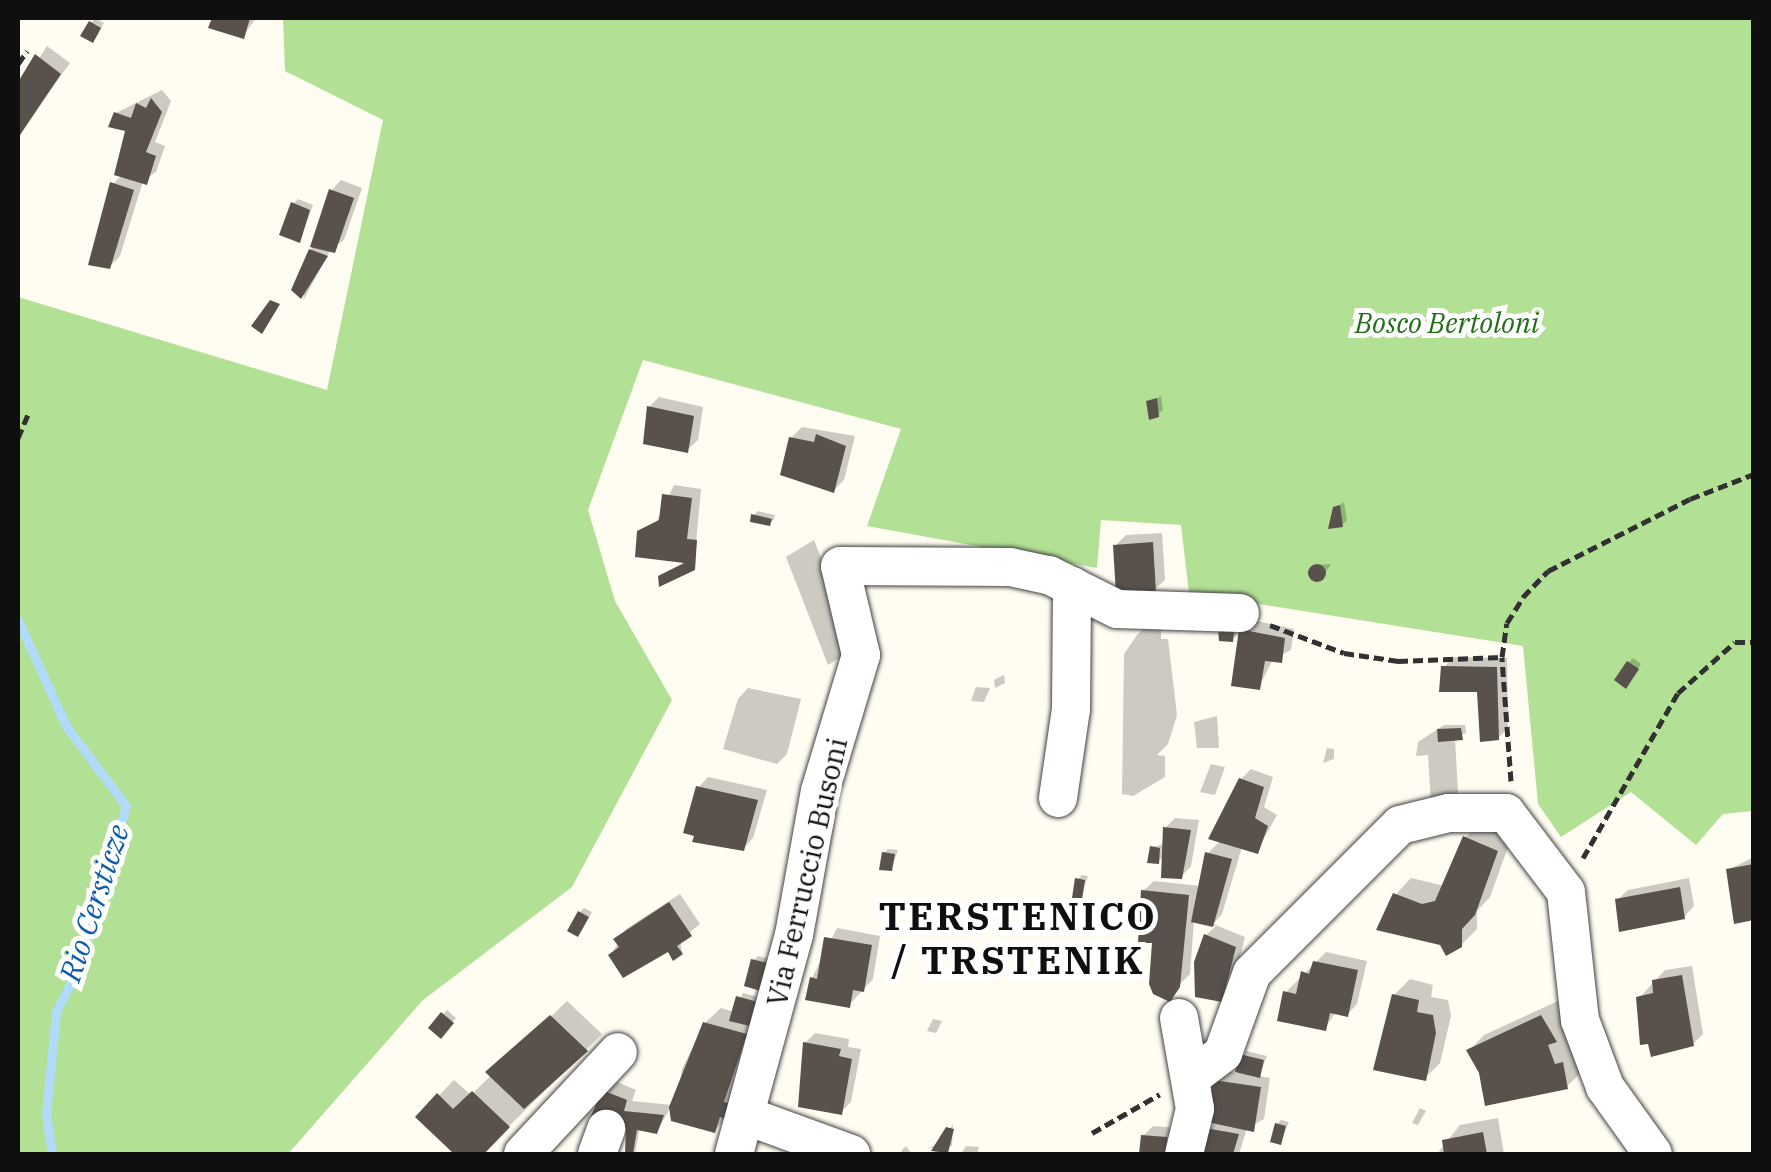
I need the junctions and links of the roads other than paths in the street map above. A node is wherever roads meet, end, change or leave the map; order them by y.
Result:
1 (1072, 586) junction
2 (1240, 612) road end
3 (1058, 798) dead end
4 (1178, 1018) dead end
5 (618, 1052) dead end
6 (1193, 1076) junction
7 (747, 1116) junction
8 (523, 1154) edge
9 (734, 1154) edge
10 (851, 1154) edge
11 (1184, 1154) edge
12 (1653, 1154) edge

1 - 2 street, Via Ferruccio Busoni
1 - 3 street
1 - 7 street, Via Ferruccio Busoni
4 - 6 street
5 - 8 street
6 - 11 street
6 - 12 street
7 - 9 street, Via Ferruccio Busoni
7 - 10 street

